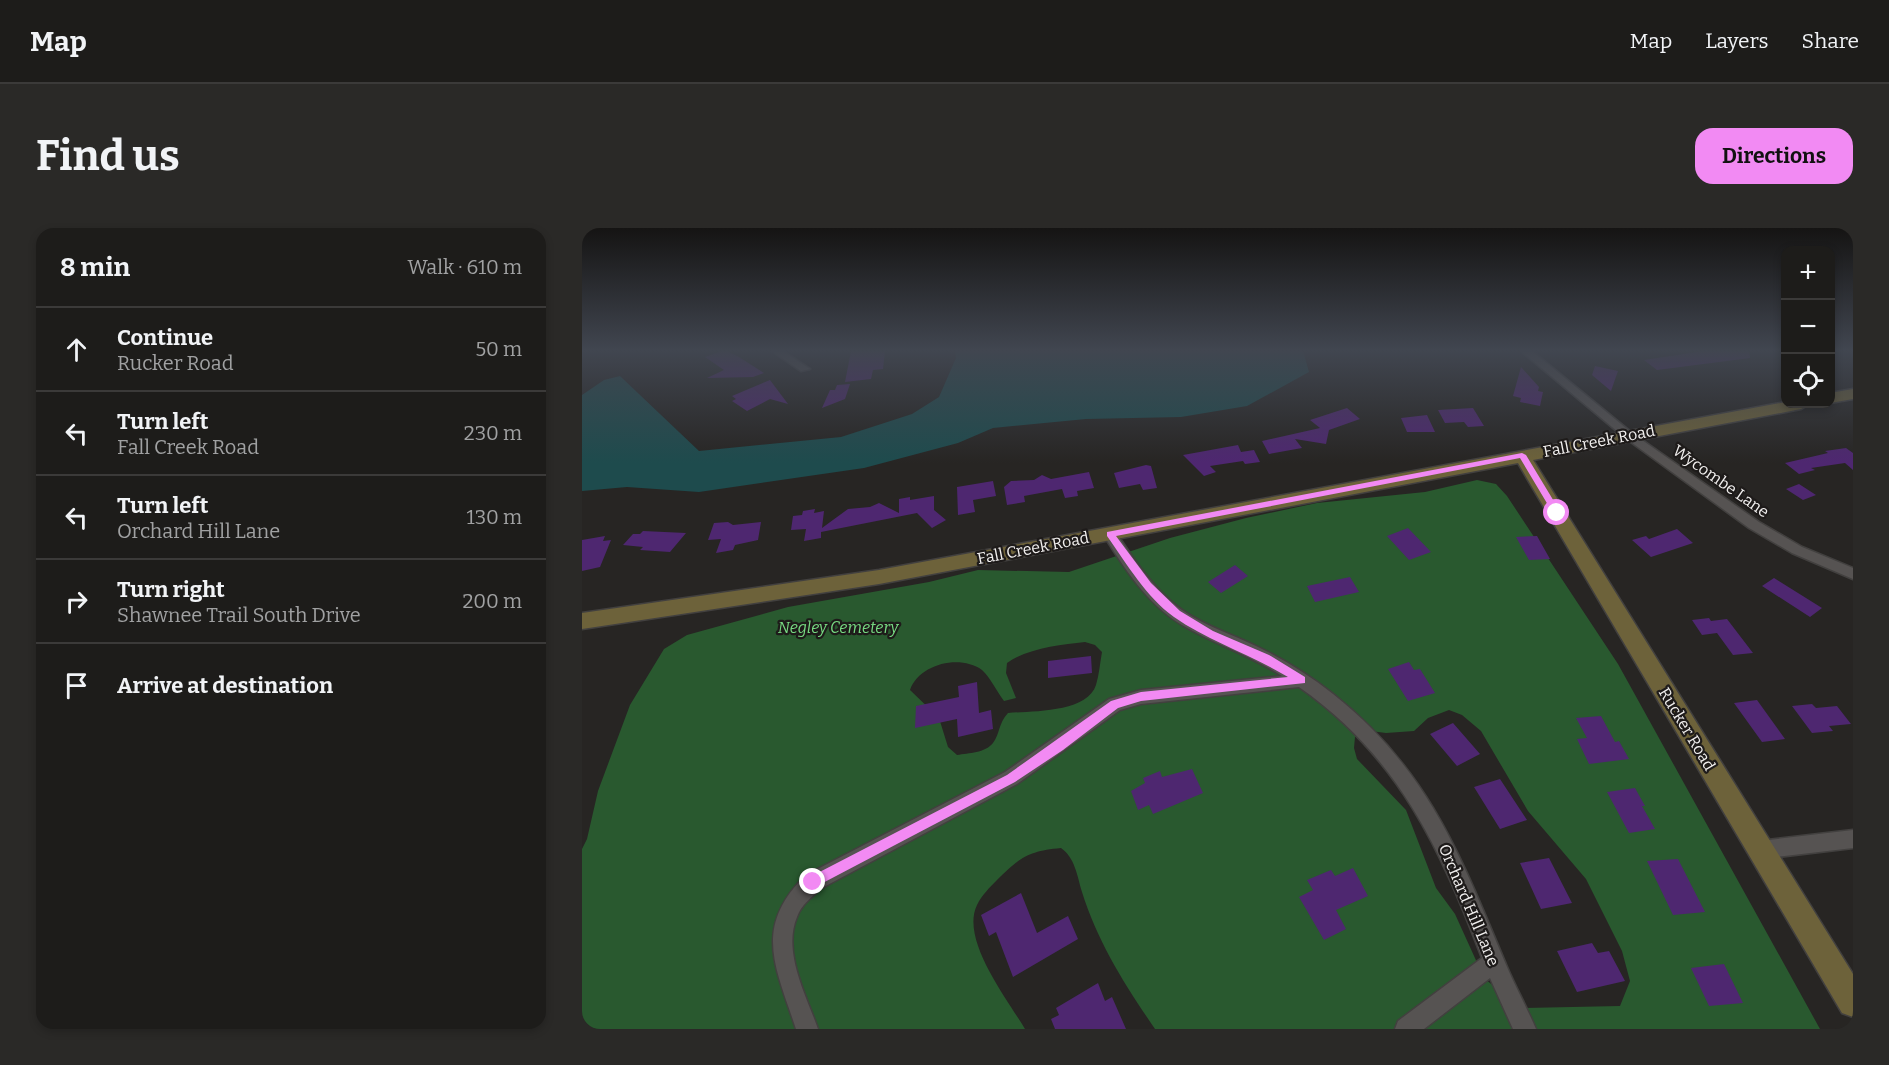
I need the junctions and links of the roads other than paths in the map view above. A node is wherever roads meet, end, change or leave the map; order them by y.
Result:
1 (1571, 388) edge
2 (1853, 394) edge
3 (1835, 397) edge
4 (1781, 408) edge
5 (1628, 435) junction
6 (1522, 455) junction
7 (1110, 534) junction
8 (1853, 574) edge
9 (582, 621) edge
10 (1302, 680) junction
11 (1853, 840) edge
12 (1760, 850) junction
13 (1493, 963) junction
14 (1853, 1002) edge
15 (807, 1029) edge
16 (1406, 1029) edge
17 (1525, 1029) edge

1 - 5 street, Wycombe Lane
2 - 3 main road
4 - 5 main road, Fall Creek Road
5 - 6 main road, Fall Creek Road
5 - 8 street, Wycombe Lane
6 - 7 main road, Fall Creek Road
6 - 12 main road, Rucker Road
7 - 9 main road, Fall Creek Road
7 - 10 street, Orchard Hill Lane
10 - 13 street, Orchard Hill Lane
10 - 15 street
11 - 12 street
12 - 14 main road, Rucker Road
13 - 16 street
13 - 17 street, Orchard Hill Lane

